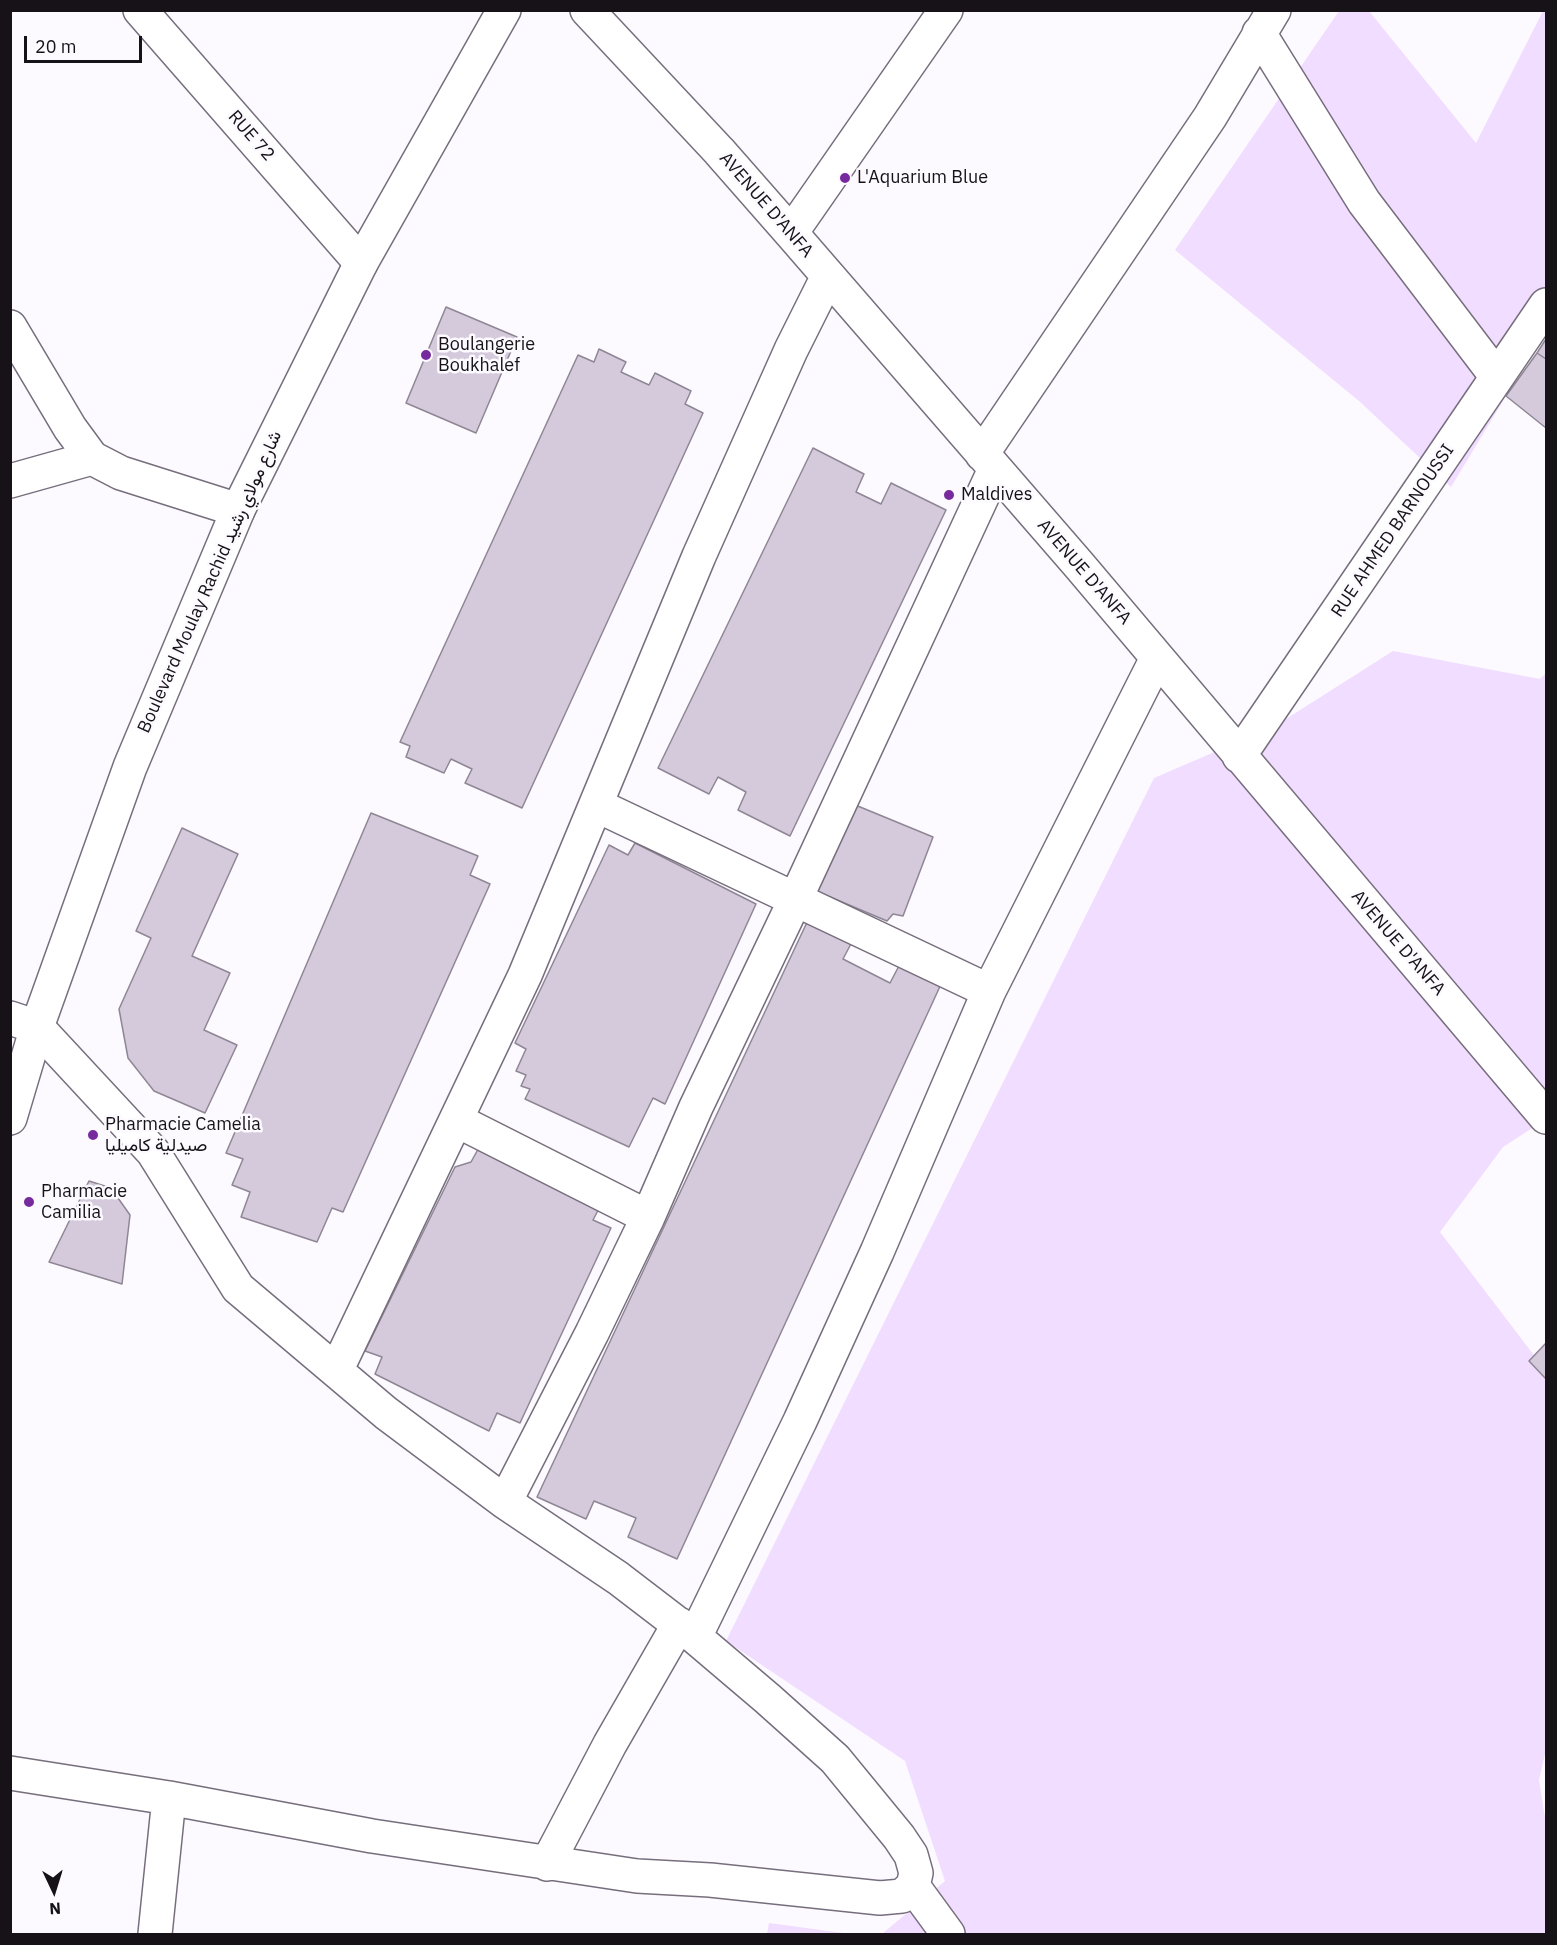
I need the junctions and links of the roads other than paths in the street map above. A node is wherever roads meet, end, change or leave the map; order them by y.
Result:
1 (140, 10) edge
2 (504, 10) edge
3 (587, 10) edge
4 (946, 10) edge
5 (1266, 22) edge
6 (791, 232) junction
7 (361, 262) junction
8 (828, 276) junction
9 (1546, 305) edge
10 (10, 327) edge
11 (1497, 377) junction
12 (92, 458) junction
13 (989, 462) junction
14 (10, 481) edge
15 (238, 510) junction
16 (1157, 658) junction
17 (1239, 756) junction
18 (596, 806) junction
19 (796, 898) junction
20 (989, 991) junction
21 (24, 1023) edge
22 (1546, 1117) edge
23 (10, 1118) edge
24 (458, 1121) junction
25 (648, 1217) junction
26 (338, 1369) junction
27 (505, 1502) junction
28 (687, 1630) junction
29 (10, 1773) edge
30 (169, 1798) junction
31 (548, 1864) junction
32 (913, 1886) junction
33 (155, 1935) edge
34 (948, 1935) edge

1 - 7 street, RUE 72
2 - 7 street, Boulevard Moulay Rachid شارع مولاي رشيد
3 - 6 street, AVENUE D'ANFA
4 - 6 street
5 - 11 street
5 - 13 street
6 - 8 street, AVENUE D'ANFA
7 - 15 street, Boulevard Moulay Rachid شارع مولاي رشيد
8 - 13 street, AVENUE D'ANFA
8 - 18 street
9 - 11 street, RUE AHMED BARNOUSSI
10 - 12 street
11 - 17 street, RUE AHMED BARNOUSSI
12 - 14 street
12 - 15 street
13 - 16 street, AVENUE D'ANFA
13 - 19 street
15 - 21 street, Boulevard Moulay Rachid شارع مولاي رشيد
16 - 17 street, AVENUE D'ANFA
16 - 20 street
17 - 22 street, AVENUE D'ANFA
18 - 19 street
18 - 24 street
19 - 20 street
19 - 25 street
20 - 28 street
21 - 23 street, Boulevard Moulay Rachid شارع مولاي رشيد
21 - 26 street
24 - 25 street
24 - 26 street
25 - 27 street
26 - 27 street
27 - 28 street
28 - 31 street
28 - 32 street
29 - 30 street
30 - 31 street
30 - 33 street
31 - 32 street
32 - 34 street

